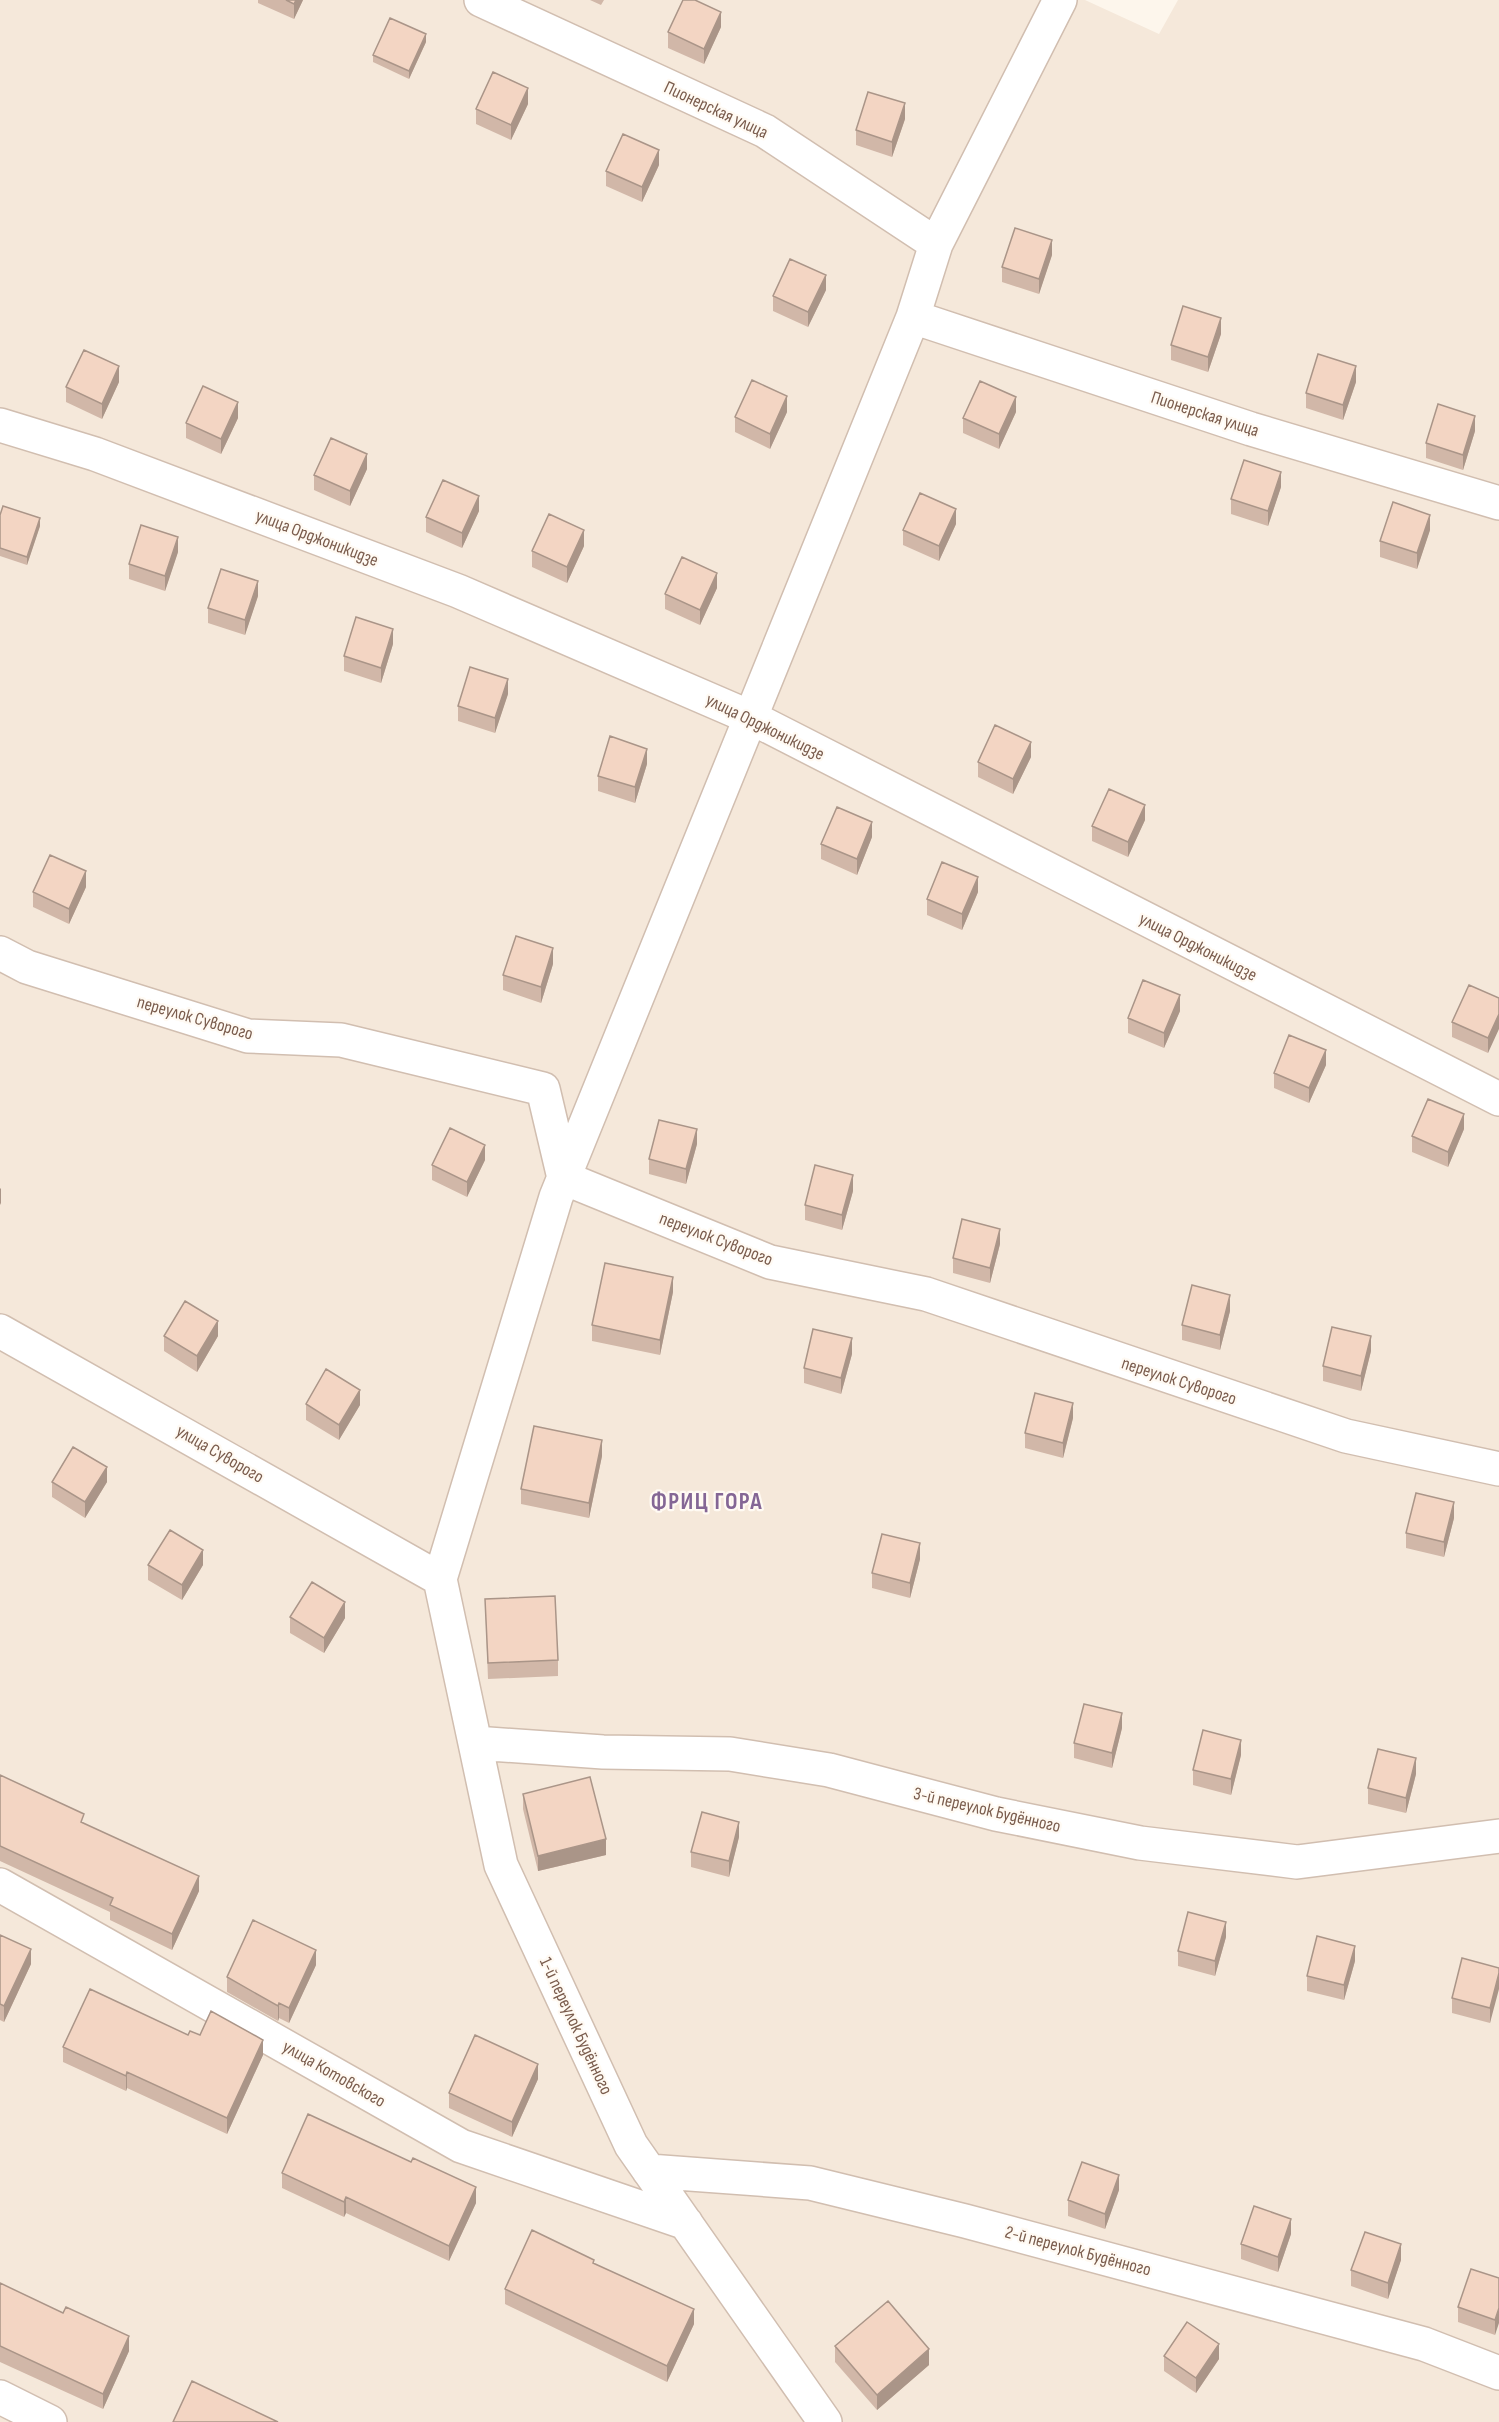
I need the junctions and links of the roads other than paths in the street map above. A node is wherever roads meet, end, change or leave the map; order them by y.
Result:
1 (481, 0) edge
2 (1060, 0) edge
3 (936, 244) junction
4 (913, 317) junction
5 (0, 425) edge
6 (1499, 503) edge
7 (752, 717) junction
8 (0, 953) edge
9 (1499, 1099) edge
10 (564, 1178) junction
11 (0, 1331) edge
12 (1499, 1469) edge
13 (440, 1579) junction
14 (475, 1743) junction
15 (1499, 1836) edge
16 (0, 1885) edge
17 (649, 2171) junction
18 (686, 2223) junction
19 (1499, 2373) edge
20 (0, 2397) edge
21 (50, 2422) edge
22 (825, 2422) edge

1 - 3 street, Пионерская улица
2 - 3 street
3 - 4 street
4 - 6 street, Пионерская улица
4 - 7 street
5 - 7 street, улица Орджоникидзе
7 - 9 street, улица Орджоникидзе
7 - 10 street
8 - 10 street, переулок Суворого
10 - 12 street, переулок Суворого
10 - 13 street
11 - 13 street, улица Суворого
13 - 14 street, 1-й переулок Будённого
14 - 15 street, 3-й переулок Будённого
14 - 17 street, 1-й переулок Будённого
16 - 18 street, улица Котовского
17 - 18 street, 1-й переулок Будённого
17 - 19 street, 2-й переулок Будённого
18 - 22 street, 1-й переулок Будённого
20 - 21 street

